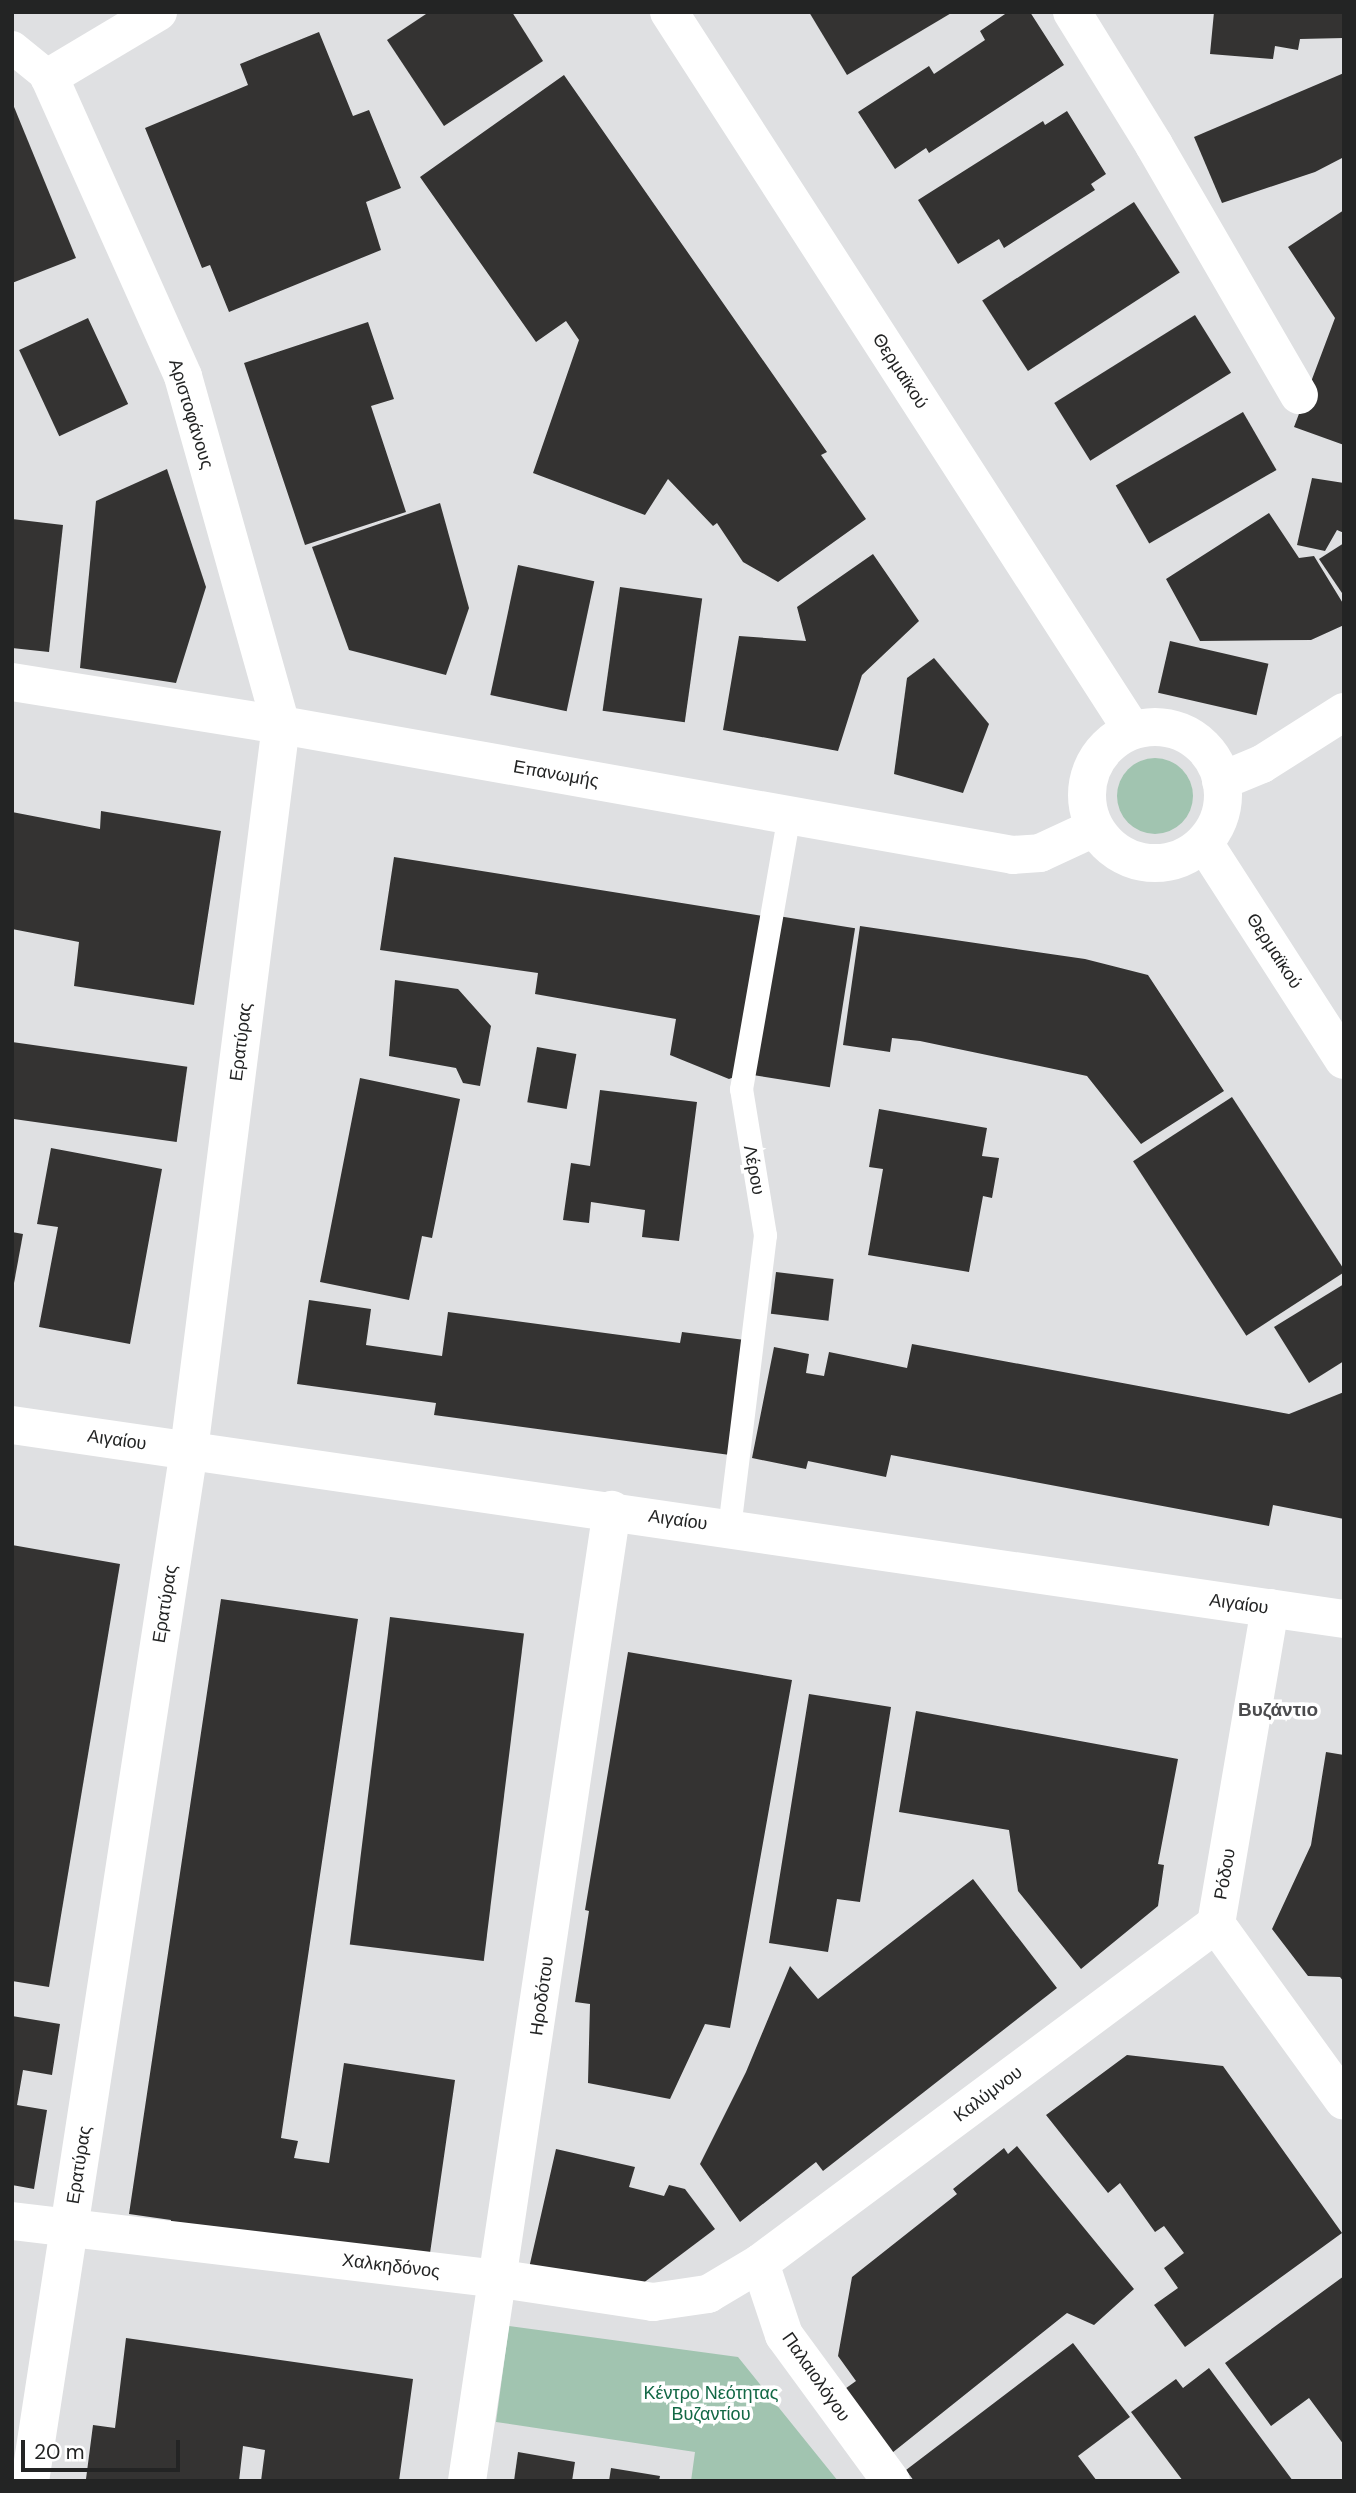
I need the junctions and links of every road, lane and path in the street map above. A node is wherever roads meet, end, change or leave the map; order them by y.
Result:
1 (158, 12) edge
2 (669, 12) edge
3 (1072, 12) edge
4 (12, 47) edge
5 (49, 77) junction
6 (1299, 395) dead end
7 (12, 682) edge
8 (1344, 712) edge
9 (281, 725) junction
10 (1132, 730) junction
11 (1221, 781) junction
12 (789, 815) junction
13 (1094, 828) junction
14 (1204, 843) junction
15 (1344, 1060) edge
16 (12, 1425) edge
17 (189, 1450) junction
18 (612, 1510) junction
19 (729, 1528) junction
20 (1270, 1608) junction
21 (1344, 1619) edge
22 (1216, 1924) junction
23 (1344, 2101) edge
24 (12, 2221) edge
25 (69, 2229) junction
26 (760, 2263) junction
27 (501, 2278) junction
28 (30, 2481) edge
29 (467, 2481) edge
30 (891, 2481) edge

1 - 5 street
2 - 10 street, Θερμαϊκού
3 - 6 street
4 - 5 street
5 - 9 street, Αριστοφάνους
7 - 9 street, Επανωμής
8 - 11 street
9 - 12 street, Επανωμής
9 - 17 street, Ερατύρας
10 - 11 street
10 - 13 street
11 - 14 street
12 - 13 street, Επανωμής
12 - 19 lane, Λέρου
13 - 14 street
14 - 15 street, Θερμαϊκού
16 - 17 street, Αιγαίου
17 - 18 street, Αιγαίου
17 - 25 street, Ερατύρας
18 - 19 street, Αιγαίου
18 - 27 street, Ηροδότου
19 - 20 street, Αιγαίου
20 - 21 street, Αιγαίου
20 - 22 street, Ρόδου
22 - 23 street, Ρόδου
22 - 26 street, Καλύμνου
24 - 25 street, Χαλκηδόνος
25 - 27 street, Χαλκηδόνος
25 - 28 street, Ερατύρας
26 - 27 street, Χαλκηδόνος
26 - 30 street, Παλαιολόγου
27 - 29 street, Ηροδότου

